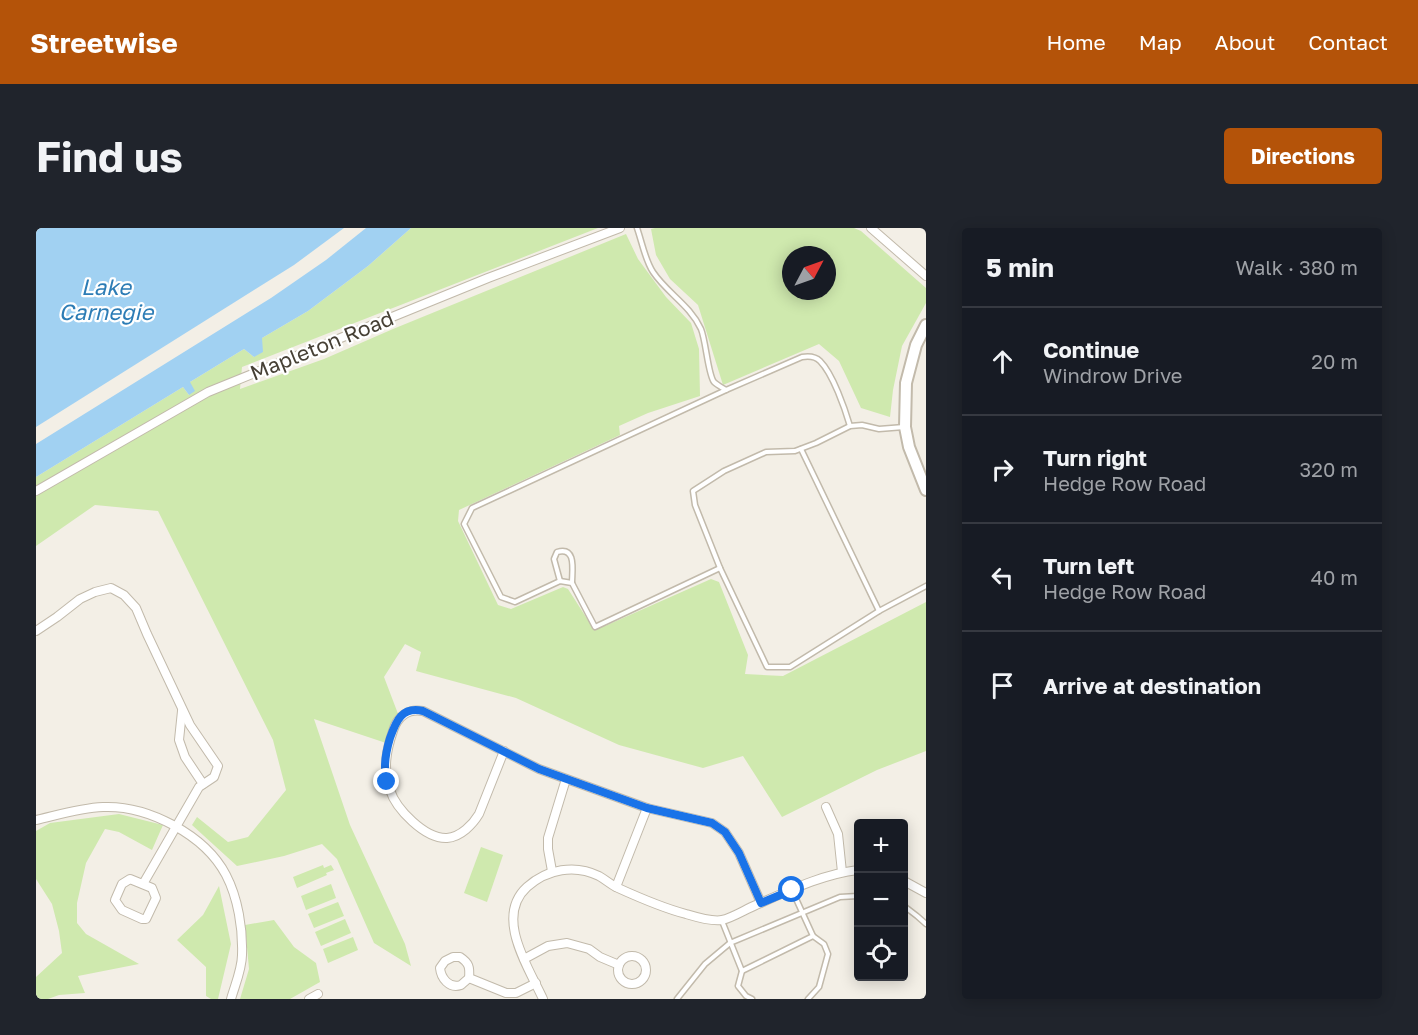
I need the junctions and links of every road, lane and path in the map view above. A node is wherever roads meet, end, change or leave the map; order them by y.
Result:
1 (620, 228) edge
2 (637, 228) edge
3 (871, 228) edge
4 (926, 276) edge
5 (926, 325) edge
6 (726, 390) junction
7 (850, 426) junction
8 (905, 427) junction
9 (801, 449) junction
10 (926, 490) edge
11 (36, 491) edge
12 (720, 568) junction
13 (560, 581) junction
14 (572, 583) junction
15 (926, 586) edge
16 (879, 611) junction
17 (36, 631) edge
18 (183, 710) junction
19 (504, 751) junction
20 (566, 779) junction
21 (203, 784) junction
22 (826, 807) dead end
23 (647, 808) junction
24 (36, 820) edge
25 (176, 827) junction
26 (552, 871) junction
27 (854, 871) edge
28 (843, 872) junction
29 (143, 884) junction
30 (908, 884) edge
31 (616, 887) junction
32 (792, 890) junction
33 (926, 893) edge
34 (854, 896) edge
35 (761, 903) junction
36 (908, 910) edge
37 (802, 913) junction
38 (722, 920) junction
39 (926, 924) edge
40 (813, 936) junction
41 (730, 943) junction
42 (524, 959) junction
43 (619, 965) dead end
44 (742, 971) junction
45 (469, 978) dead end
46 (536, 982) junction
47 (318, 994) dead end
48 (231, 999) edge
49 (309, 999) edge
50 (543, 999) edge
51 (677, 999) edge
52 (752, 999) edge
53 (808, 999) edge

1 - 11 street, Mapleton Road
2 - 6 lane
3 - 4 street
5 - 8 street
6 - 7 lane
6 - 13 lane
7 - 8 lane
7 - 9 lane
8 - 10 street
9 - 12 lane
9 - 16 lane
12 - 14 lane
12 - 16 lane
13 - 14 lane
13 - 14 lane
15 - 16 lane
17 - 18 street
18 - 21 street
18 - 21 street
19 - 19 street
19 - 20 street
20 - 23 street
20 - 26 street
21 - 25 street
22 - 28 street
23 - 31 street
23 - 35 street
24 - 25 street
25 - 29 street
25 - 48 street
26 - 31 street
26 - 42 street
27 - 28 street
28 - 32 street
29 - 29 street
30 - 33 street
31 - 38 street
32 - 35 street
32 - 37 lane
34 - 37 lane
35 - 38 street
36 - 39 lane
37 - 40 lane
37 - 41 lane
38 - 41 lane
40 - 44 lane
40 - 53 lane
41 - 44 lane
41 - 51 lane
42 - 43 street
42 - 46 street
44 - 52 lane
45 - 46 street
46 - 50 street
47 - 49 street

